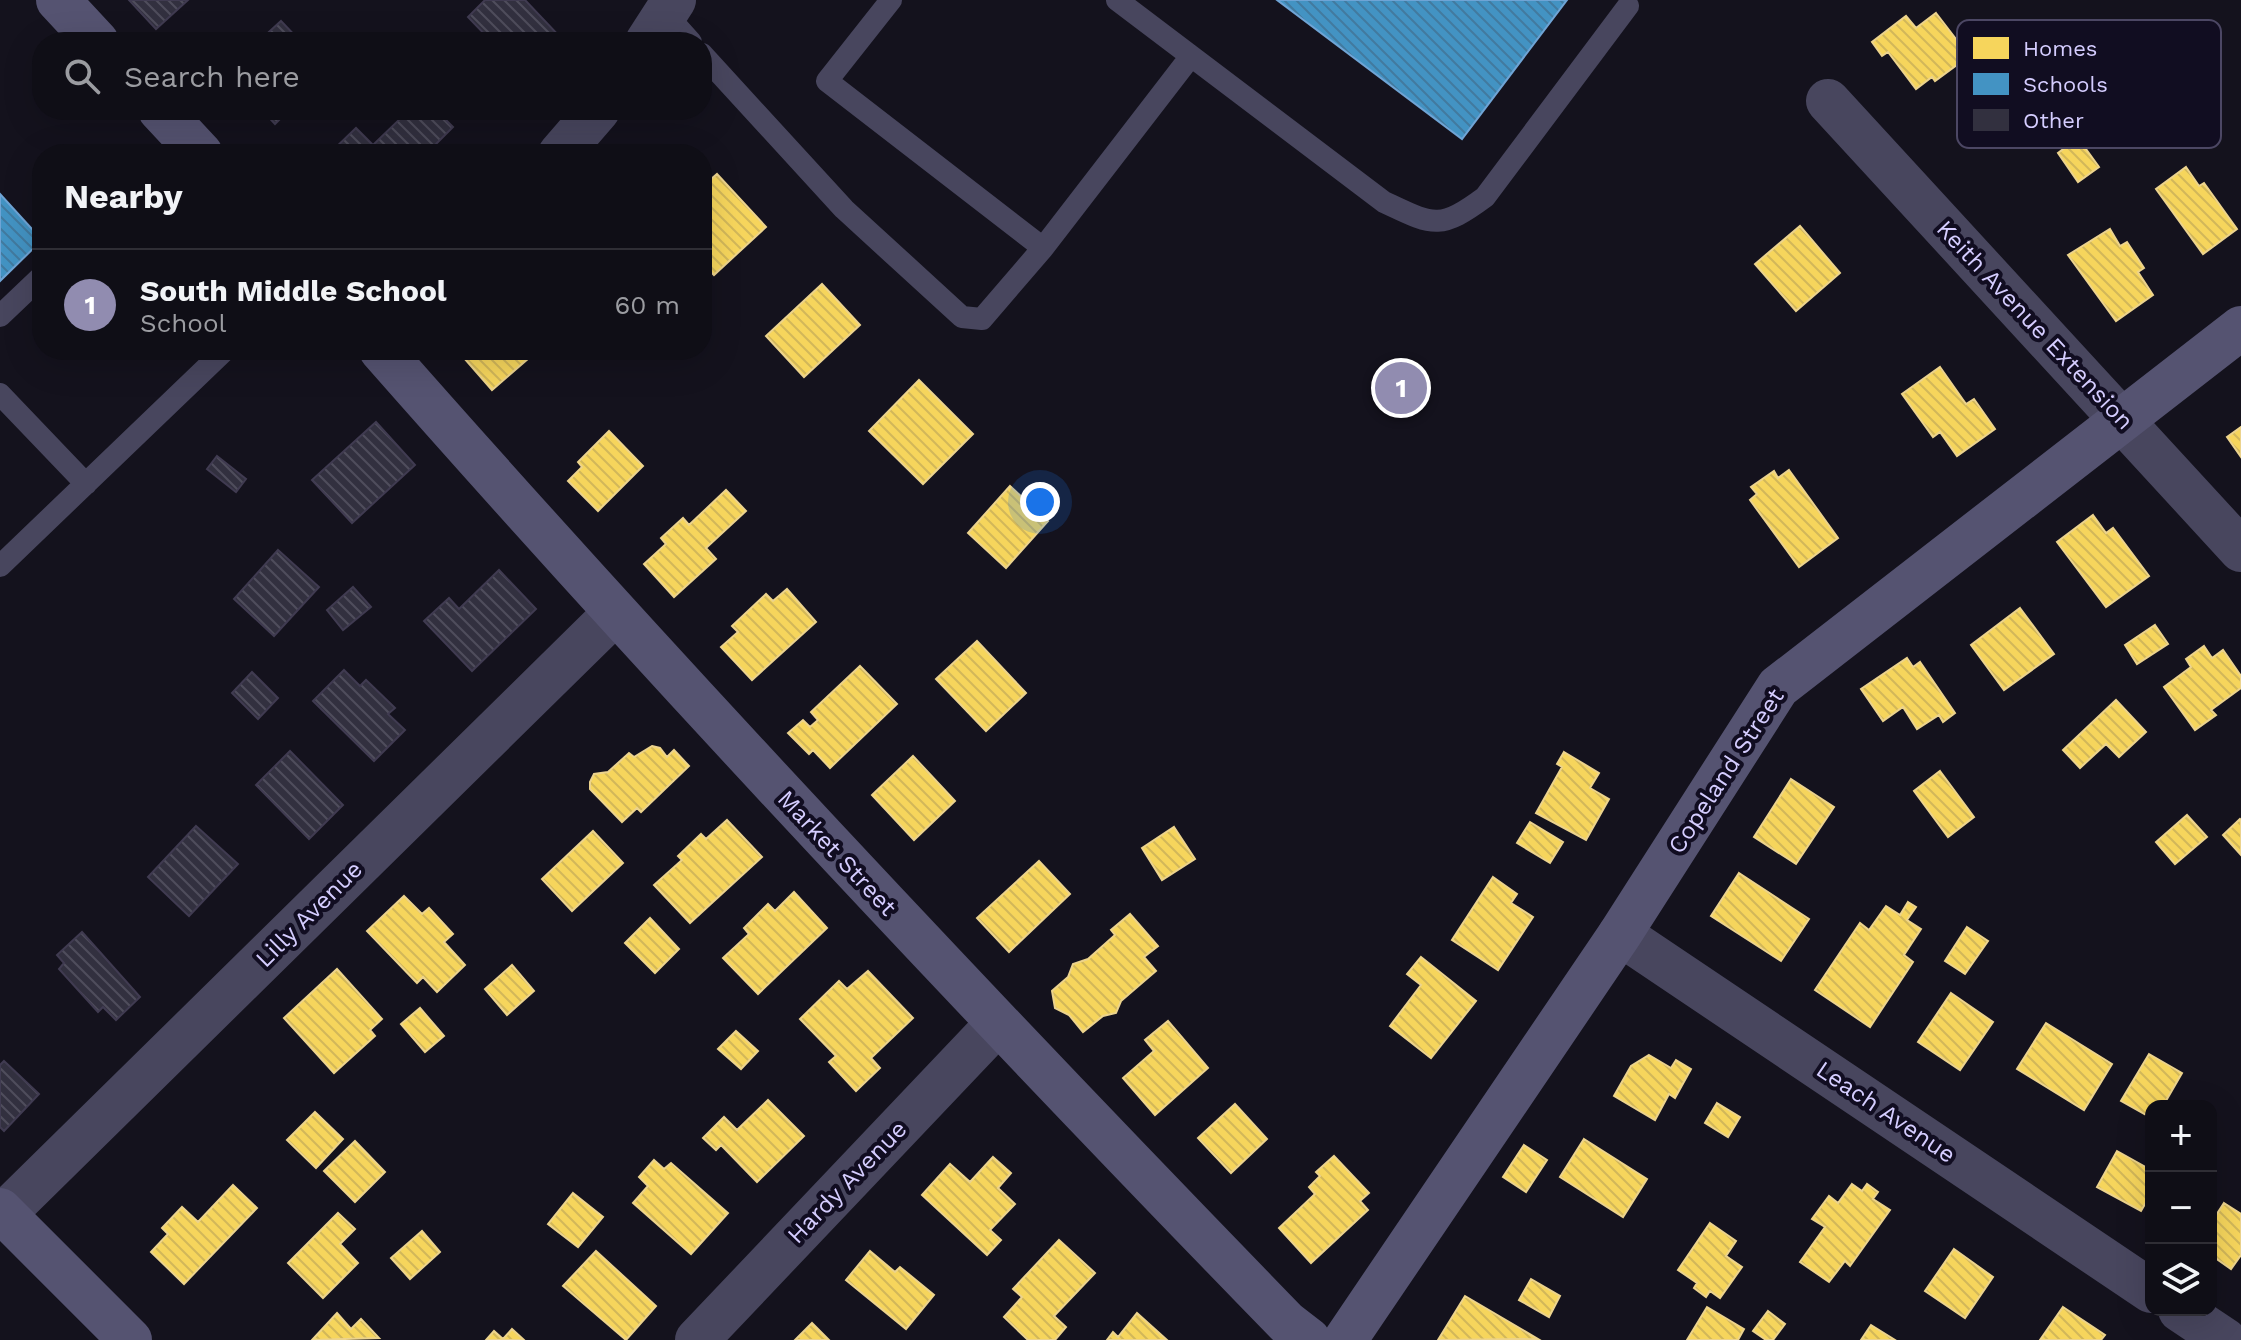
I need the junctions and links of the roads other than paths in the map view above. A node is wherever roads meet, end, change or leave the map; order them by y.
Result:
1 (58, 0) edge
2 (891, 0) edge
3 (1117, 0) edge
4 (1628, 6) dead end
5 (88, 32) edge
6 (1191, 56) junction
7 (712, 65) edge
8 (1828, 101) dead end
9 (589, 120) edge
10 (569, 144) edge
11 (1043, 248) junction
12 (32, 286) edge
13 (0, 316) edge
14 (2241, 328) edge
15 (215, 360) edge
16 (390, 360) edge
17 (0, 394) edge
18 (2122, 419) junction
19 (86, 484) junction
20 (2241, 550) edge
21 (0, 566) edge
22 (614, 614) junction
23 (1620, 934) junction
24 (997, 1024) junction
25 (2, 1212) edge
26 (2145, 1287) edge
27 (2189, 1316) edge
28 (130, 1340) edge
29 (697, 1340) edge
30 (1309, 1340) edge
31 (1345, 1340) edge
32 (2225, 1340) edge

1 - 5 main road
2 - 11 lane
3 - 6 lane
4 - 6 lane
6 - 11 lane
7 - 11 lane
8 - 18 street, Keith Avenue Extension
9 - 10 street
12 - 13 lane
14 - 18 main road, Copeland Street
15 - 19 lane
16 - 22 main road, Market Street
17 - 19 lane
18 - 20 street, Keith Avenue Extension
18 - 23 main road, Copeland Street
19 - 21 lane
22 - 24 main road, Market Street
22 - 25 street, Lilly Avenue
23 - 26 street, Leach Avenue
23 - 31 main road, Copeland Street
24 - 29 street, Hardy Avenue
24 - 30 main road, Market Street
25 - 28 main road
27 - 32 street

